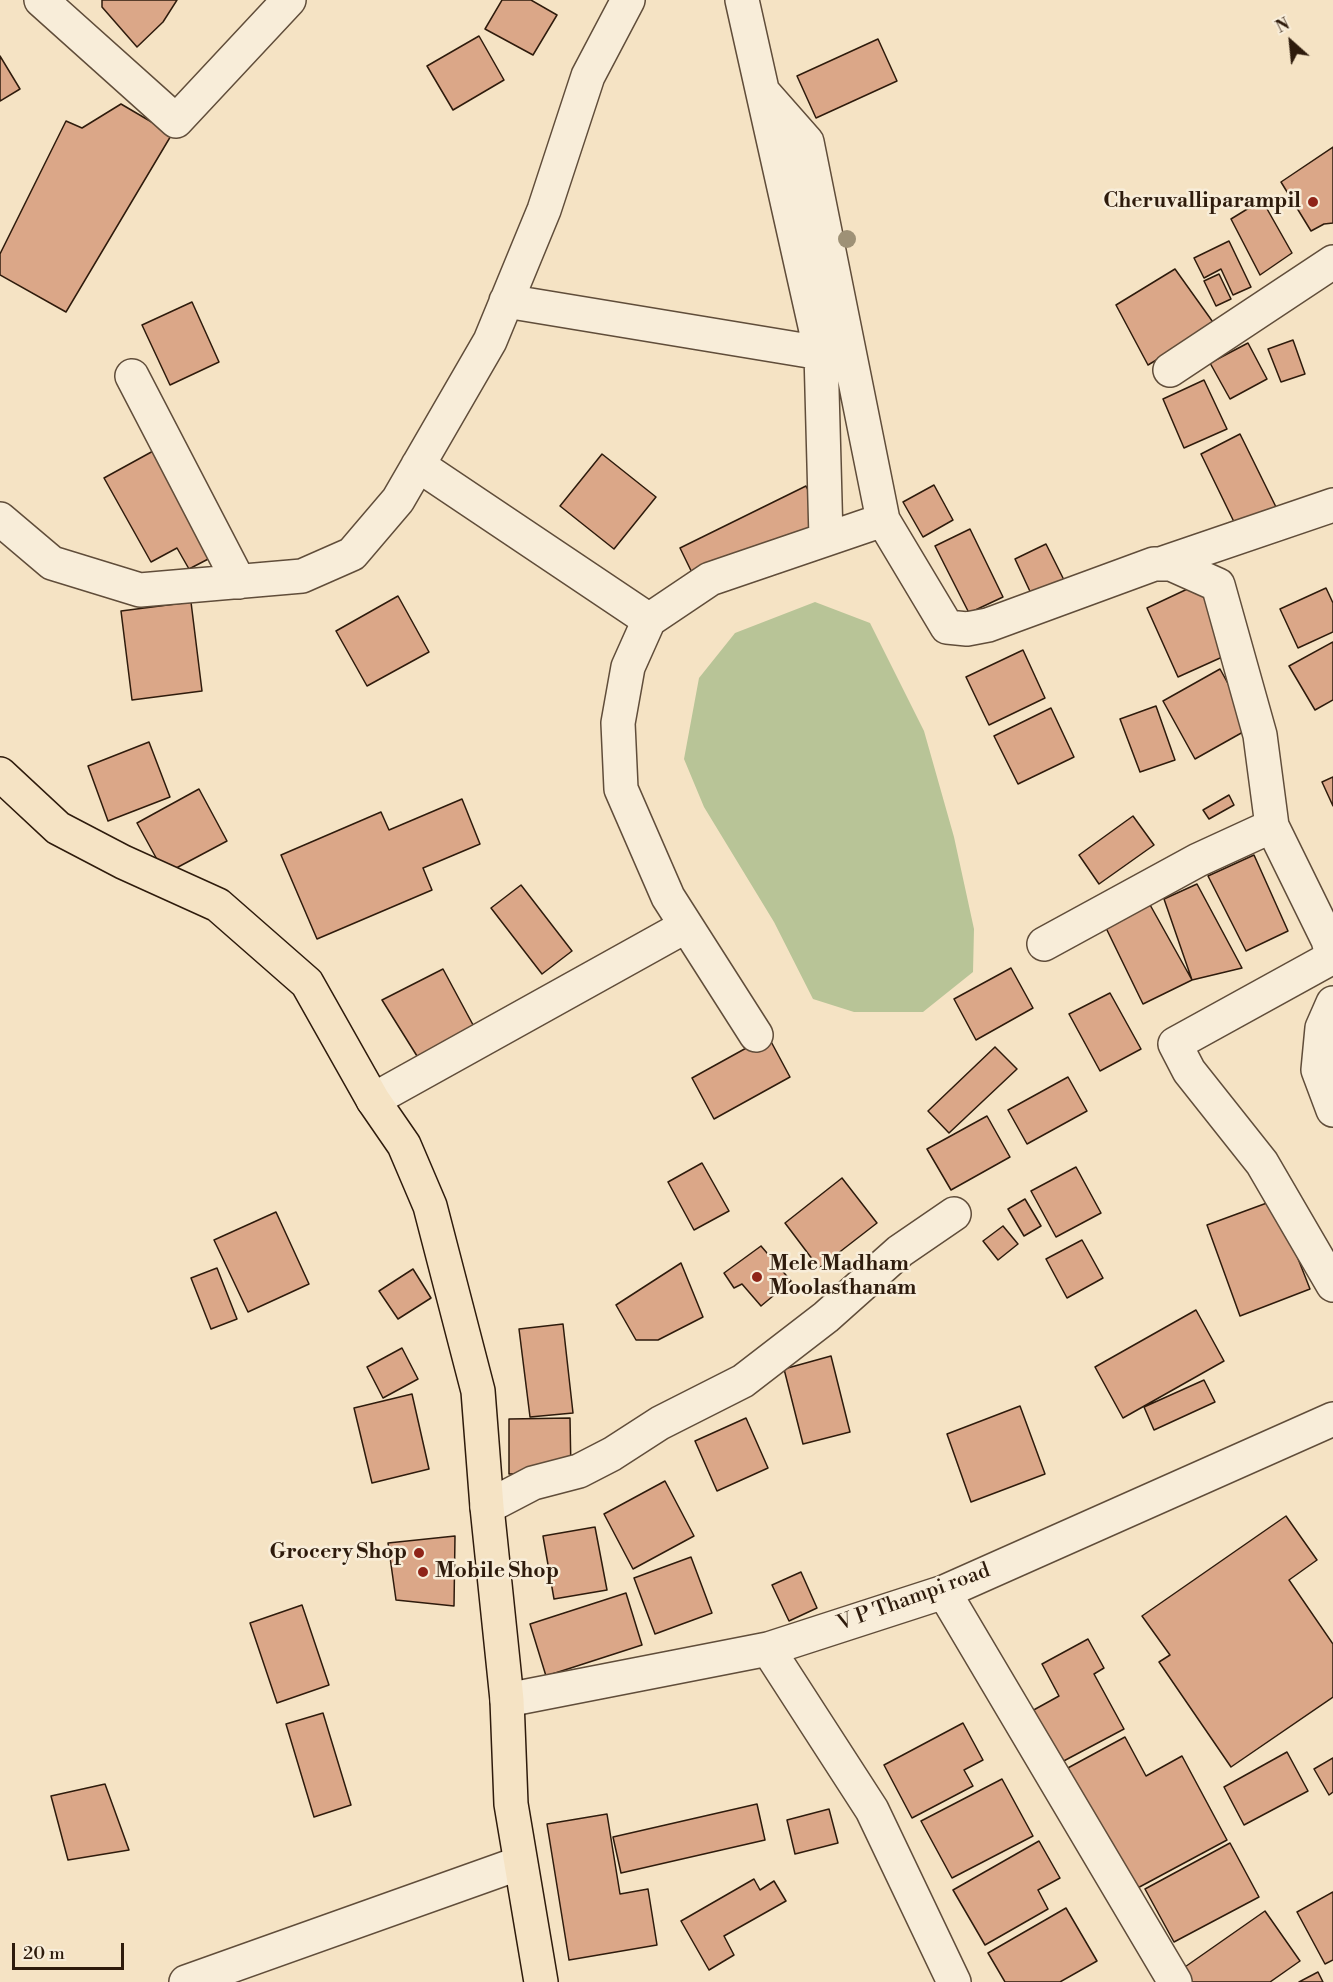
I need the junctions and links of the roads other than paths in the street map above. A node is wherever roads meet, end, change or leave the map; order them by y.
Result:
1 (41, 0) edge
2 (290, 0) edge
3 (628, 0) edge
4 (744, 1) edge
5 (762, 92) junction
6 (1333, 262) edge
7 (506, 301) junction
8 (821, 353) junction
9 (1170, 370) dead end
10 (132, 376) dead end
11 (418, 465) junction
12 (1333, 505) edge
13 (0, 519) edge
14 (883, 520) junction
15 (826, 538) junction
16 (1163, 563) junction
17 (239, 582) junction
18 (650, 620) junction
19 (0, 774) edge
20 (1272, 826) junction
21 (686, 926) junction
22 (1044, 944) dead end
23 (1333, 958) edge
24 (1333, 1003) edge
25 (756, 1035) dead end
26 (373, 1100) junction
27 (1333, 1110) edge
28 (954, 1214) dead end
29 (1333, 1286) edge
30 (1333, 1419) edge
31 (487, 1507) junction
32 (944, 1592) junction
33 (768, 1648) junction
34 (507, 1700) junction
35 (520, 1863) junction
36 (186, 1982) edge
37 (541, 1982) edge
38 (954, 1982) edge
39 (1175, 1982) edge

1 - 2 street
3 - 7 street
4 - 5 street
5 - 8 street
5 - 14 street
6 - 9 street
7 - 8 street
7 - 11 street
8 - 15 street
10 - 17 street
11 - 17 street
11 - 18 street
12 - 16 street
13 - 17 street
14 - 15 street
14 - 16 street
15 - 18 street
16 - 20 street
18 - 21 street
19 - 26 main road
20 - 22 street
20 - 23 street
21 - 25 street
21 - 26 street
23 - 29 street
24 - 27 street
26 - 31 main road
28 - 31 street
30 - 32 street, V P Thampi road
31 - 34 main road
32 - 33 street, V P Thampi road
32 - 39 street
33 - 34 street, V P Thampi road
33 - 38 street
34 - 35 main road
35 - 36 street
35 - 37 main road

